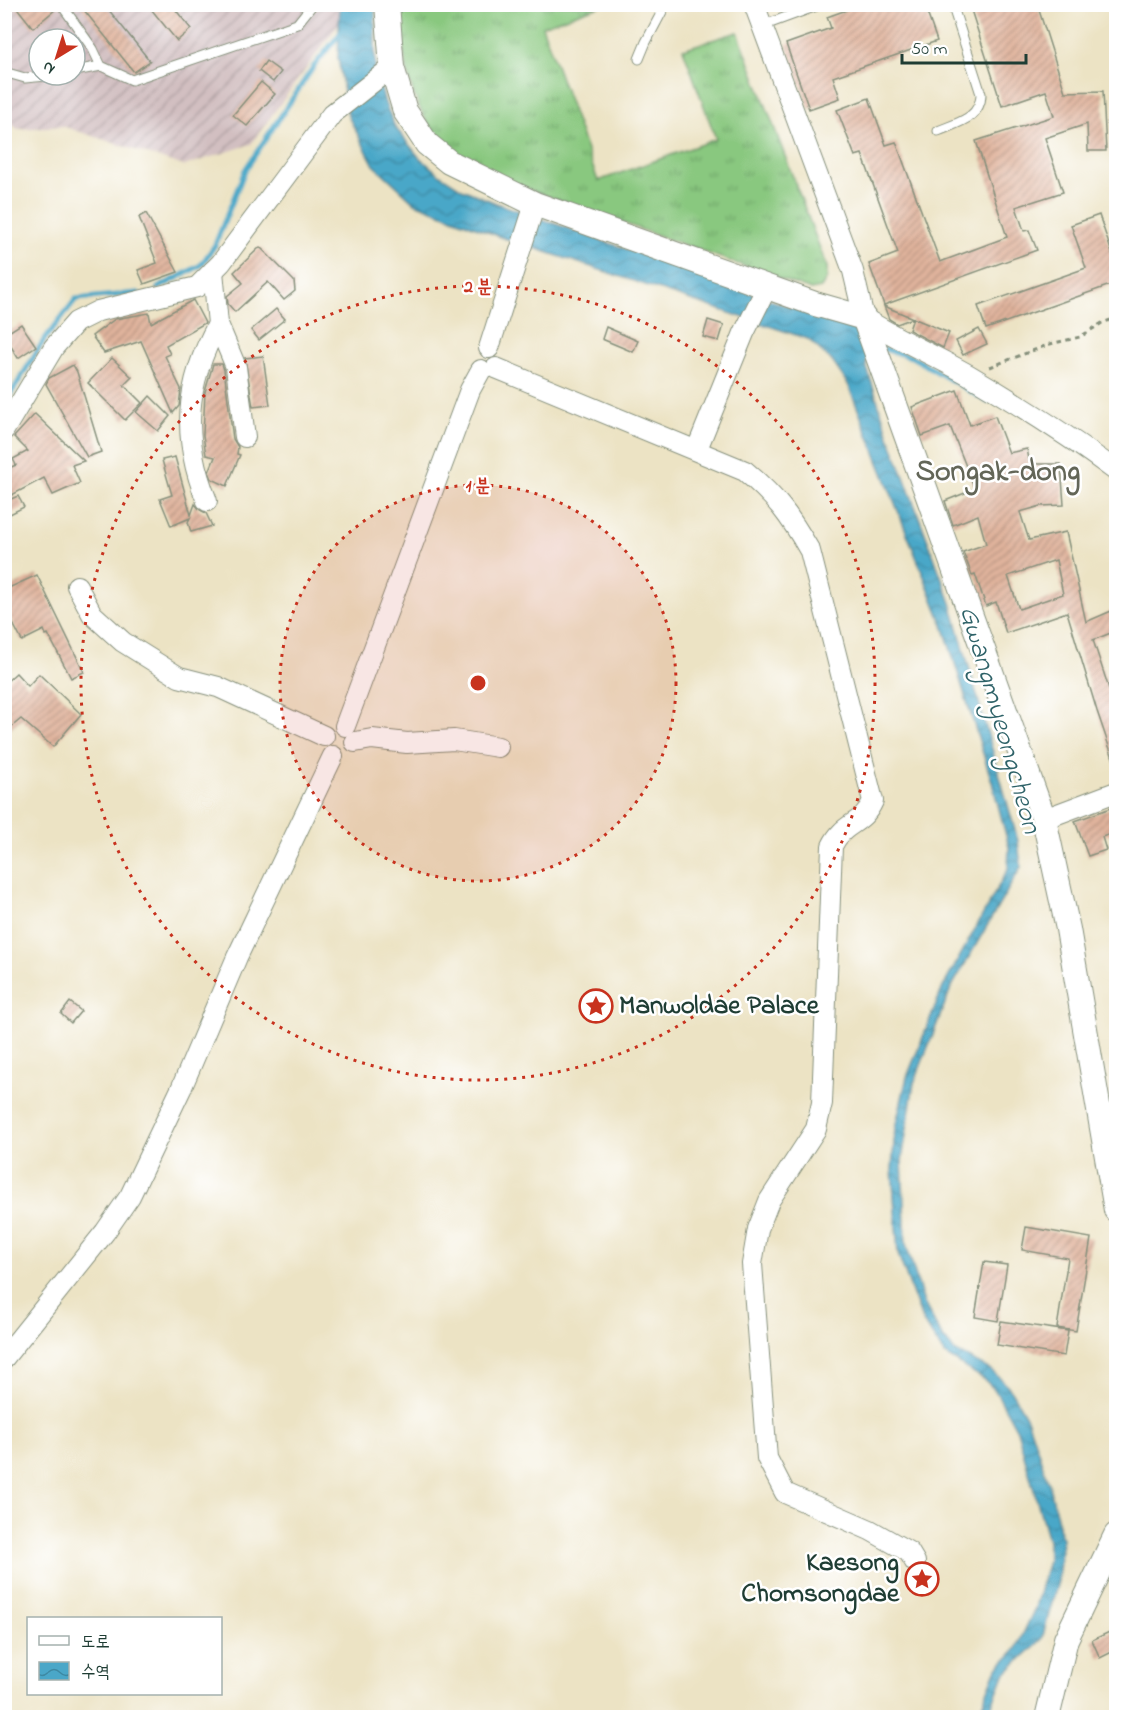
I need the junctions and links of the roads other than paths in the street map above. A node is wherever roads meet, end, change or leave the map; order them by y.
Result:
1 (62, 4) edge
2 (313, 4) edge
3 (387, 4) edge
4 (666, 4) edge
5 (754, 4) edge
6 (822, 4) edge
7 (952, 4) edge
8 (762, 26) junction
9 (639, 59) dead end
10 (101, 66) junction
11 (87, 69) edge
12 (4, 72) edge
13 (386, 73) junction
14 (27, 78) edge
15 (938, 131) dead end
16 (533, 210) junction
17 (213, 271) junction
18 (764, 291) junction
19 (218, 324) junction
20 (869, 334) junction
21 (489, 369) junction
22 (4, 430) edge
23 (244, 437) dead end
24 (697, 450) junction
25 (1116, 471) edge
26 (207, 501) dead end
27 (77, 586) dead end
28 (350, 734) junction
29 (324, 736) junction
30 (498, 747) dead end
31 (333, 756) junction
32 (1116, 792) edge
33 (1044, 819) junction
34 (1116, 1210) edge
35 (4, 1358) edge
36 (1116, 1535) edge
37 (915, 1562) dead end
38 (1047, 1718) edge

1 - 10 lane
2 - 10 lane
3 - 13 street
4 - 9 lane
5 - 8 street
6 - 8 lane
7 - 15 lane
8 - 20 street
10 - 11 lane
12 - 14 lane
13 - 16 street
13 - 17 street
16 - 18 street
16 - 21 street
17 - 19 street
17 - 22 street
18 - 20 street
18 - 24 street
19 - 23 street
19 - 26 street
20 - 25 street
20 - 33 street
21 - 24 street
21 - 28 street
24 - 37 street
27 - 29 street
28 - 29 street
28 - 30 street
28 - 31 street
29 - 31 street
31 - 35 street
32 - 33 street
33 - 34 street
36 - 38 street

